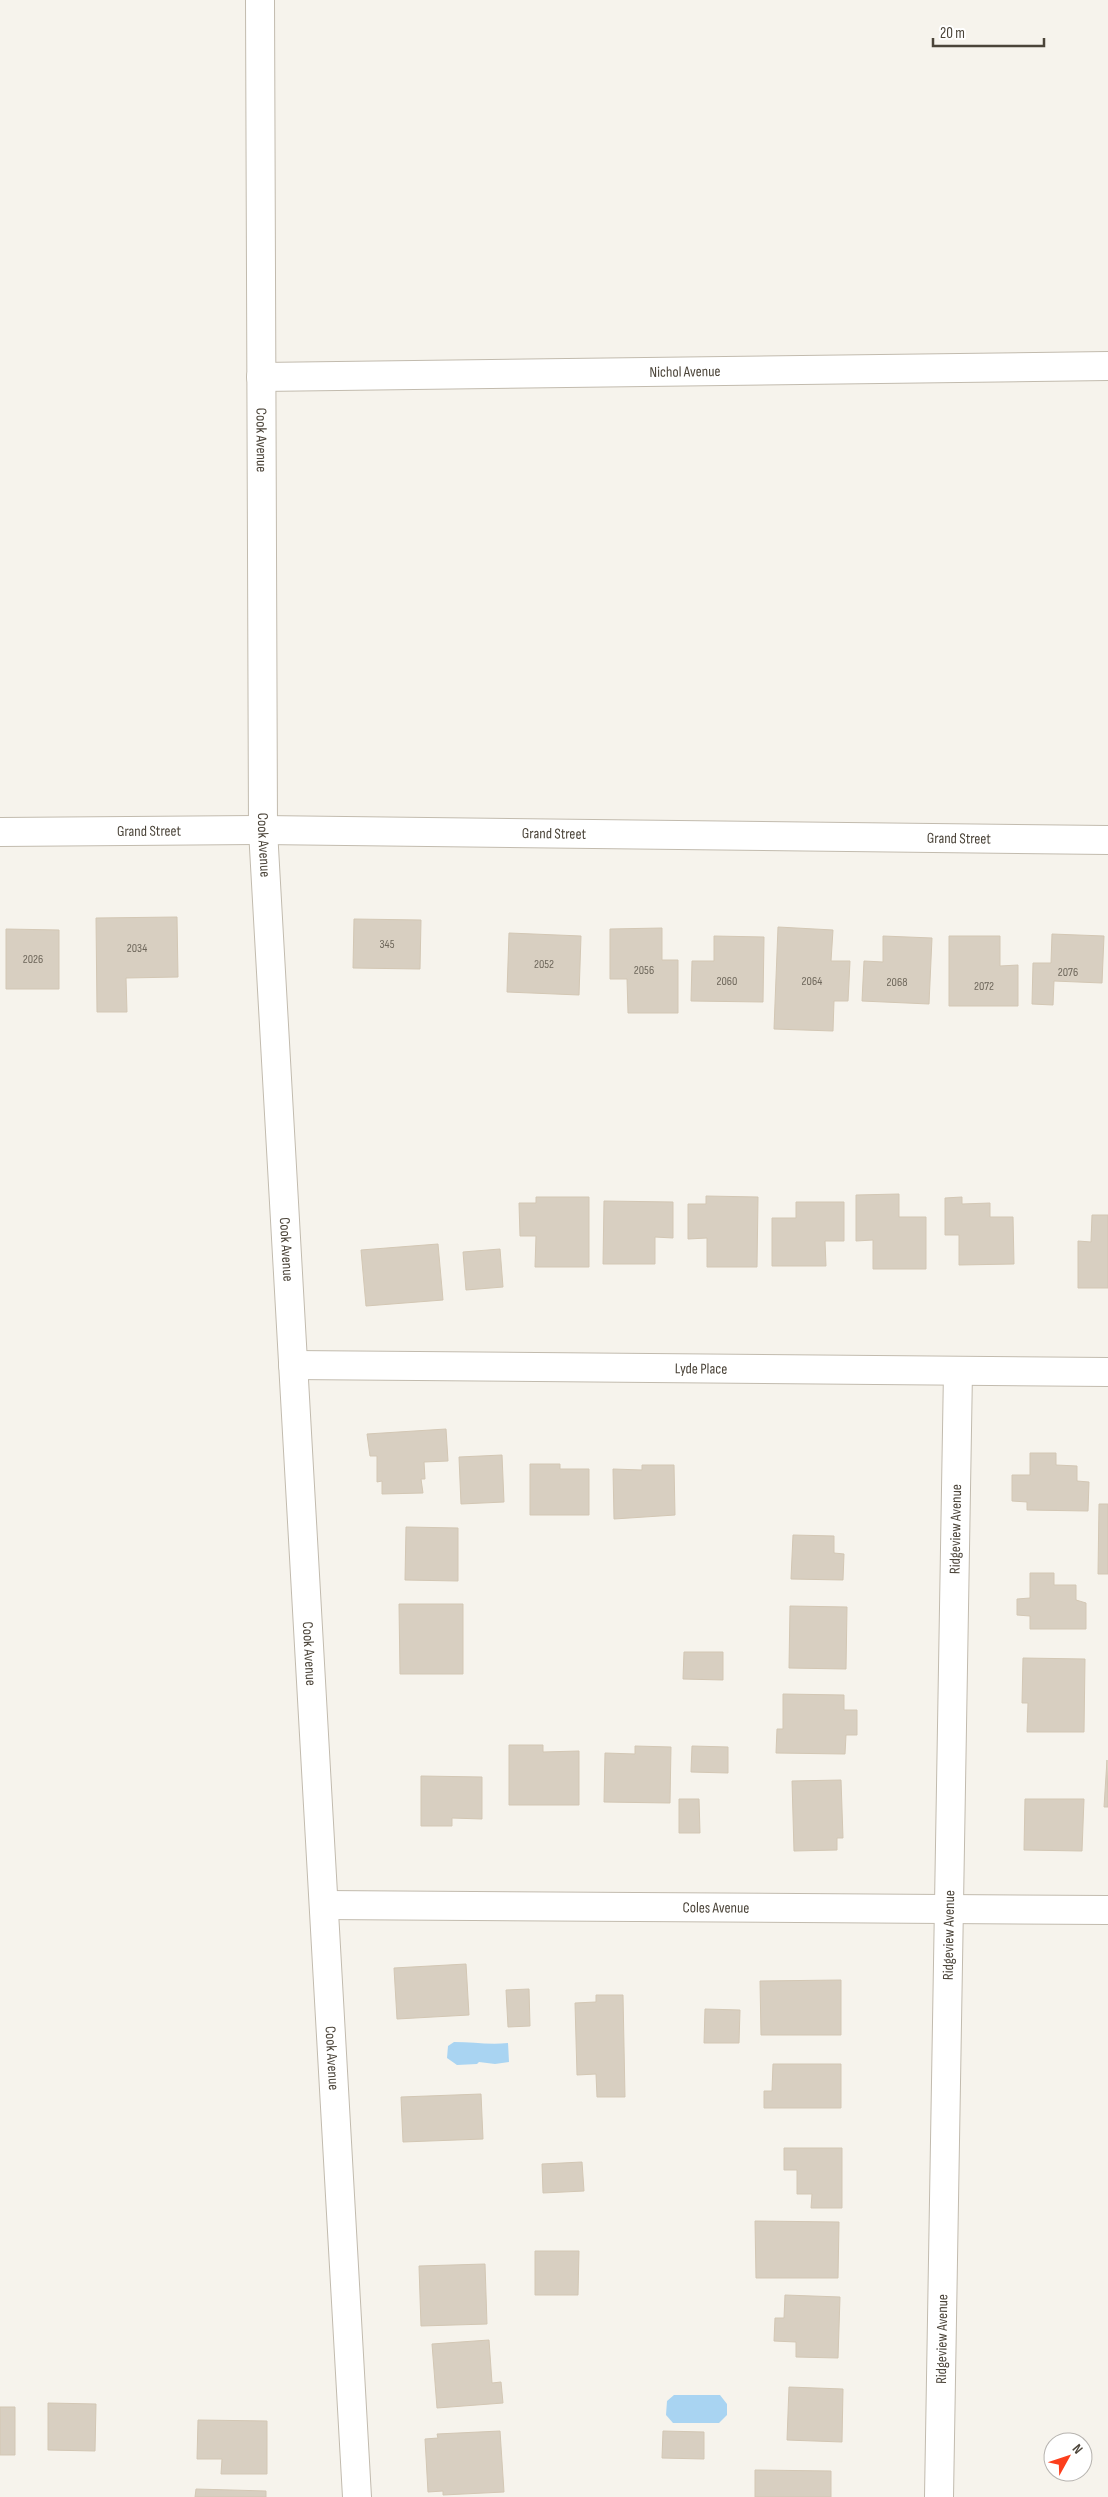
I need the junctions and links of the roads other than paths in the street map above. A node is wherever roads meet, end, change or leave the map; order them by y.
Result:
1 (260, 0) edge
2 (1108, 366) edge
3 (261, 377) junction
4 (263, 830) junction
5 (0, 832) edge
6 (1108, 840) edge
7 (293, 1365) junction
8 (958, 1371) junction
9 (1108, 1372) edge
10 (324, 1905) junction
11 (949, 1909) junction
12 (1108, 1910) edge
13 (357, 2497) edge
14 (939, 2497) edge

1 - 3 street, Cook Avenue
2 - 3 street, Nichol Avenue
3 - 4 street, Cook Avenue
4 - 5 street, Grand Street
4 - 6 street, Grand Street
4 - 7 street, Cook Avenue
7 - 8 street, Lyde Place
7 - 10 street, Cook Avenue
8 - 9 street, Lyde Place
8 - 11 street, Ridgeview Avenue
10 - 11 street, Coles Avenue
10 - 13 street, Cook Avenue
11 - 12 street, Coles Avenue
11 - 14 street, Ridgeview Avenue

